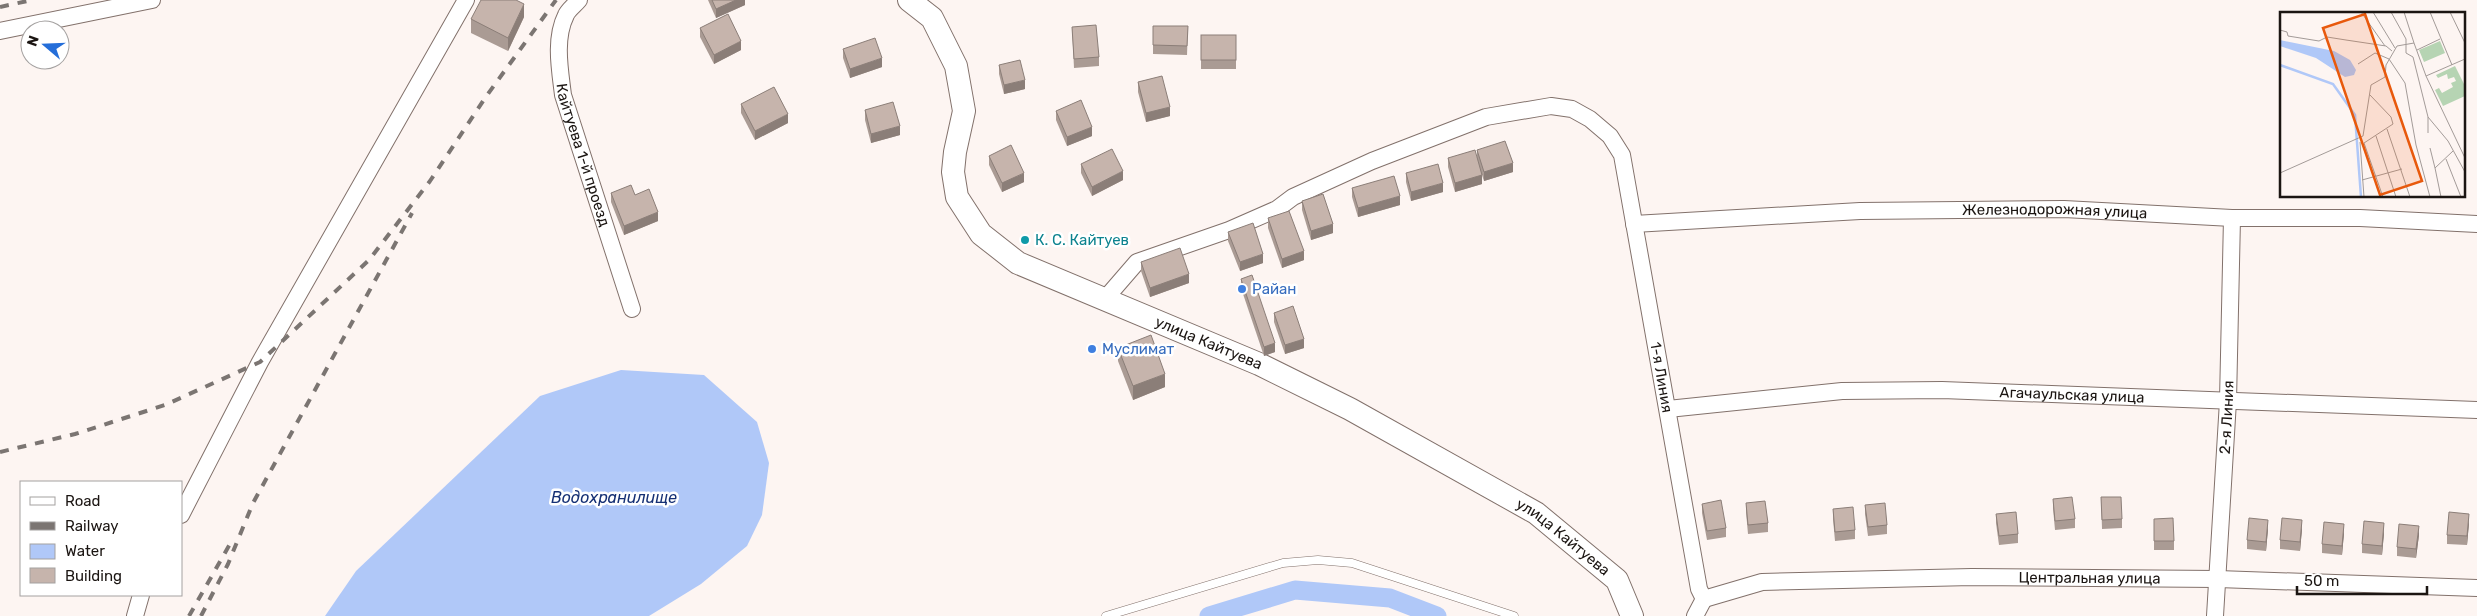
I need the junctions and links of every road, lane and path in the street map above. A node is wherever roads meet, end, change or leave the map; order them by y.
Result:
1 (152, 0) edge
2 (466, 0) edge
3 (579, 0) edge
4 (909, 0) edge
5 (0, 31) edge
6 (2232, 218) junction
7 (1634, 224) junction
8 (2477, 224) edge
9 (1105, 298) junction
10 (632, 309) dead end
11 (2228, 401) junction
12 (1668, 409) junction
13 (2477, 410) edge
14 (182, 513) edge
15 (2218, 579) junction
16 (2477, 588) edge
17 (140, 596) edge
18 (1704, 599) junction
19 (135, 616) edge
20 (1106, 616) edge
21 (1514, 616) edge
22 (1632, 616) edge
23 (1694, 616) edge
24 (2215, 616) edge

1 - 5 street
2 - 14 street
3 - 10 street, Кайтуева 1-й проезд
4 - 9 main road, улица Кайтуева
6 - 7 street, Железнодорожная улица
6 - 8 street, Железнодорожная улица
6 - 11 street, 2-я Линия
7 - 9 street, 1-я Линия
7 - 12 street, 1-я Линия
9 - 22 main road, улица Кайтуева
11 - 12 street, Агачаульская улица
11 - 13 street, Агачаульская улица
11 - 15 street, 2-я Линия
12 - 18 street, 1-я Линия
15 - 16 street, Центральная улица
15 - 18 street, Центральная улица
15 - 24 street, 2-я Линия
17 - 19 street
18 - 23 street
20 - 21 lane

